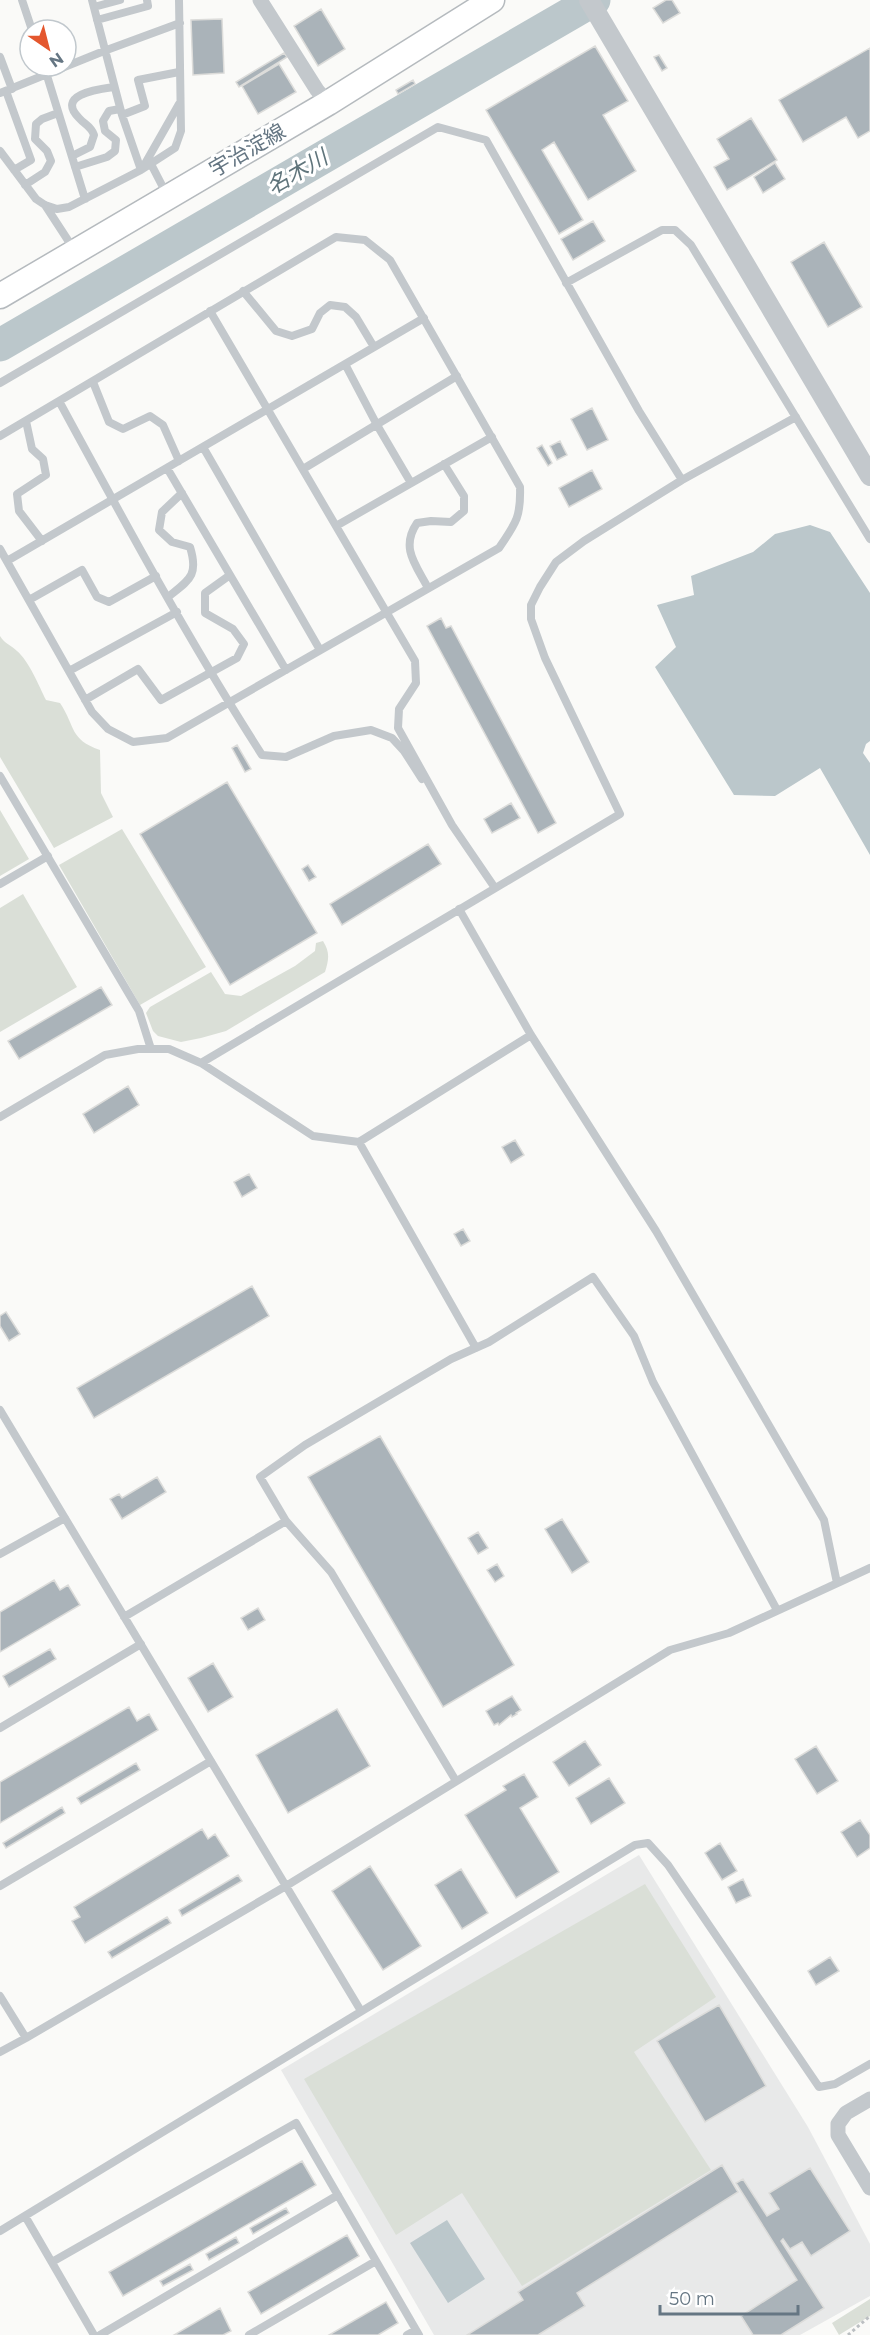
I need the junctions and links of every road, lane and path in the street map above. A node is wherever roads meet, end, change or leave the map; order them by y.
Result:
1 (22, 0) edge
2 (120, 0) edge
3 (147, 0) edge
4 (179, 0) edge
5 (260, 0) edge
6 (492, 0) edge
7 (589, 0) edge
8 (93, 4) edge
9 (28, 18) edge
10 (97, 20) junction
11 (180, 23) junction
12 (104, 51) junction
13 (0, 57) edge
14 (78, 59) edge
15 (179, 72) junction
16 (30, 78) edge
17 (47, 78) edge
18 (114, 87) junction
19 (6, 91) edge
20 (180, 103) junction
21 (328, 103) junction
22 (121, 112) junction
23 (58, 113) junction
24 (0, 151) edge
25 (72, 156) junction
26 (151, 164) junction
27 (75, 167) junction
28 (14, 170) junction
29 (141, 170) junction
30 (25, 185) junction
31 (168, 197) junction
32 (85, 199) junction
33 (45, 205) junction
34 (75, 252) junction
35 (566, 283) junction
36 (243, 291) junction
37 (0, 296) edge
38 (210, 311) junction
39 (424, 318) junction
40 (374, 347) junction
41 (345, 364) junction
42 (457, 376) junction
43 (93, 382) junction
44 (0, 383) edge
45 (59, 401) junction
46 (268, 409) junction
47 (796, 417) junction
48 (26, 421) junction
49 (376, 425) junction
50 (0, 436) edge
51 (492, 437) junction
52 (203, 447) junction
53 (179, 461) junction
54 (444, 464) junction
55 (167, 468) junction
56 (303, 469) junction
57 (870, 476) edge
58 (682, 480) junction
59 (411, 483) junction
60 (182, 493) junction
61 (112, 500) junction
62 (336, 526) junction
63 (870, 539) edge
64 (42, 541) junction
65 (0, 549) edge
66 (7, 561) junction
67 (230, 575) junction
68 (156, 576) junction
69 (428, 588) junction
70 (168, 597) junction
71 (28, 600) junction
72 (177, 612) junction
73 (387, 612) junction
74 (320, 650) junction
75 (286, 670) junction
76 (69, 671) junction
77 (211, 672) junction
78 (85, 700) junction
79 (229, 703) junction
80 (0, 776) edge
81 (452, 825) junction
82 (48, 856) junction
83 (0, 884) edge
84 (495, 888) junction
85 (459, 909) junction
86 (531, 1035) junction
87 (151, 1049) junction
88 (201, 1063) junction
89 (0, 1117) edge
90 (359, 1143) junction
91 (476, 1348) junction
92 (0, 1410) edge
93 (65, 1518) junction
94 (286, 1521) junction
95 (0, 1554) edge
96 (870, 1568) edge
97 (837, 1583) junction
98 (777, 1610) junction
99 (124, 1617) junction
100 (141, 1644) junction
101 (0, 1728) edge
102 (211, 1761) junction
103 (456, 1781) junction
104 (0, 1886) edge
105 (286, 1886) junction
106 (0, 1996) edge
107 (361, 2011) junction
108 (26, 2038) junction
109 (0, 2052) edge
110 (870, 2064) edge
111 (870, 2099) edge
112 (870, 2188) edge
113 (338, 2195) junction
114 (25, 2216) junction
115 (0, 2231) edge
116 (376, 2261) junction
117 (52, 2262) junction
118 (870, 2316) edge
119 (418, 2332) edge
120 (94, 2335) edge
121 (100, 2335) edge
122 (249, 2335) edge
123 (408, 2335) edge
124 (848, 2335) edge

1 - 9 lane
2 - 8 lane
3 - 10 lane
4 - 11 lane
5 - 21 street
6 - 21 main road, 宇治淀線
7 - 57 street
8 - 10 lane
10 - 12 lane
11 - 12 lane
11 - 15 lane
12 - 14 lane
12 - 18 lane
13 - 19 lane
15 - 20 lane
15 - 22 lane
16 - 19 lane
17 - 23 lane
18 - 22 lane
18 - 25 lane
19 - 28 lane
20 - 26 lane
20 - 29 lane
21 - 31 main road, 宇治淀線
22 - 27 lane
22 - 29 lane
23 - 25 lane
23 - 30 lane
24 - 28 lane
25 - 27 lane
26 - 29 lane
26 - 31 lane
27 - 32 lane
28 - 30 lane
29 - 32 lane
30 - 33 lane
31 - 34 main road, 宇治淀線
32 - 33 lane
33 - 34 lane
34 - 37 main road, 宇治淀線
35 - 44 lane
35 - 47 lane
35 - 58 lane
36 - 38 lane
36 - 39 lane
36 - 40 lane
38 - 43 lane
38 - 46 lane
39 - 40 lane
39 - 42 lane
40 - 41 lane
41 - 46 lane
41 - 49 lane
42 - 49 lane
42 - 51 lane
43 - 45 lane
43 - 53 lane
45 - 48 lane
45 - 61 lane
46 - 52 lane
46 - 56 lane
47 - 58 lane
47 - 63 lane
48 - 50 lane
48 - 64 lane
49 - 56 lane
49 - 59 lane
51 - 54 lane
51 - 69 lane
52 - 53 lane
52 - 74 lane
53 - 55 lane
54 - 59 lane
54 - 69 lane
55 - 60 lane
55 - 61 lane
56 - 62 lane
58 - 84 lane
59 - 62 lane
60 - 67 lane
60 - 70 lane
61 - 64 lane
61 - 68 lane
62 - 73 lane
64 - 66 lane
65 - 66 lane
66 - 71 lane
67 - 75 lane
67 - 77 lane
68 - 70 lane
68 - 71 lane
69 - 73 lane
70 - 72 lane
71 - 76 lane
72 - 76 lane
72 - 77 lane
73 - 74 lane
73 - 81 lane
74 - 75 lane
75 - 79 lane
76 - 78 lane
77 - 78 lane
77 - 79 lane
78 - 79 lane
79 - 81 lane
80 - 82 lane
81 - 84 lane
82 - 83 lane
82 - 87 lane
84 - 85 lane
85 - 86 lane
85 - 88 lane
86 - 90 lane
86 - 97 lane
87 - 88 lane
87 - 89 lane
88 - 90 lane
90 - 91 lane
91 - 94 lane
91 - 98 lane
92 - 93 lane
93 - 95 lane
93 - 99 lane
94 - 99 lane
94 - 103 lane
96 - 97 lane
97 - 98 lane
98 - 103 lane
99 - 100 lane
100 - 101 lane
100 - 102 lane
102 - 104 lane
102 - 105 lane
103 - 105 lane
105 - 107 lane
105 - 108 lane
106 - 108 lane
107 - 110 lane
107 - 114 lane
108 - 109 lane
111 - 112 street
113 - 116 lane
113 - 117 lane
113 - 121 lane
114 - 115 lane
114 - 117 lane
116 - 119 lane
116 - 122 lane
117 - 120 lane
118 - 124 path
119 - 123 lane

